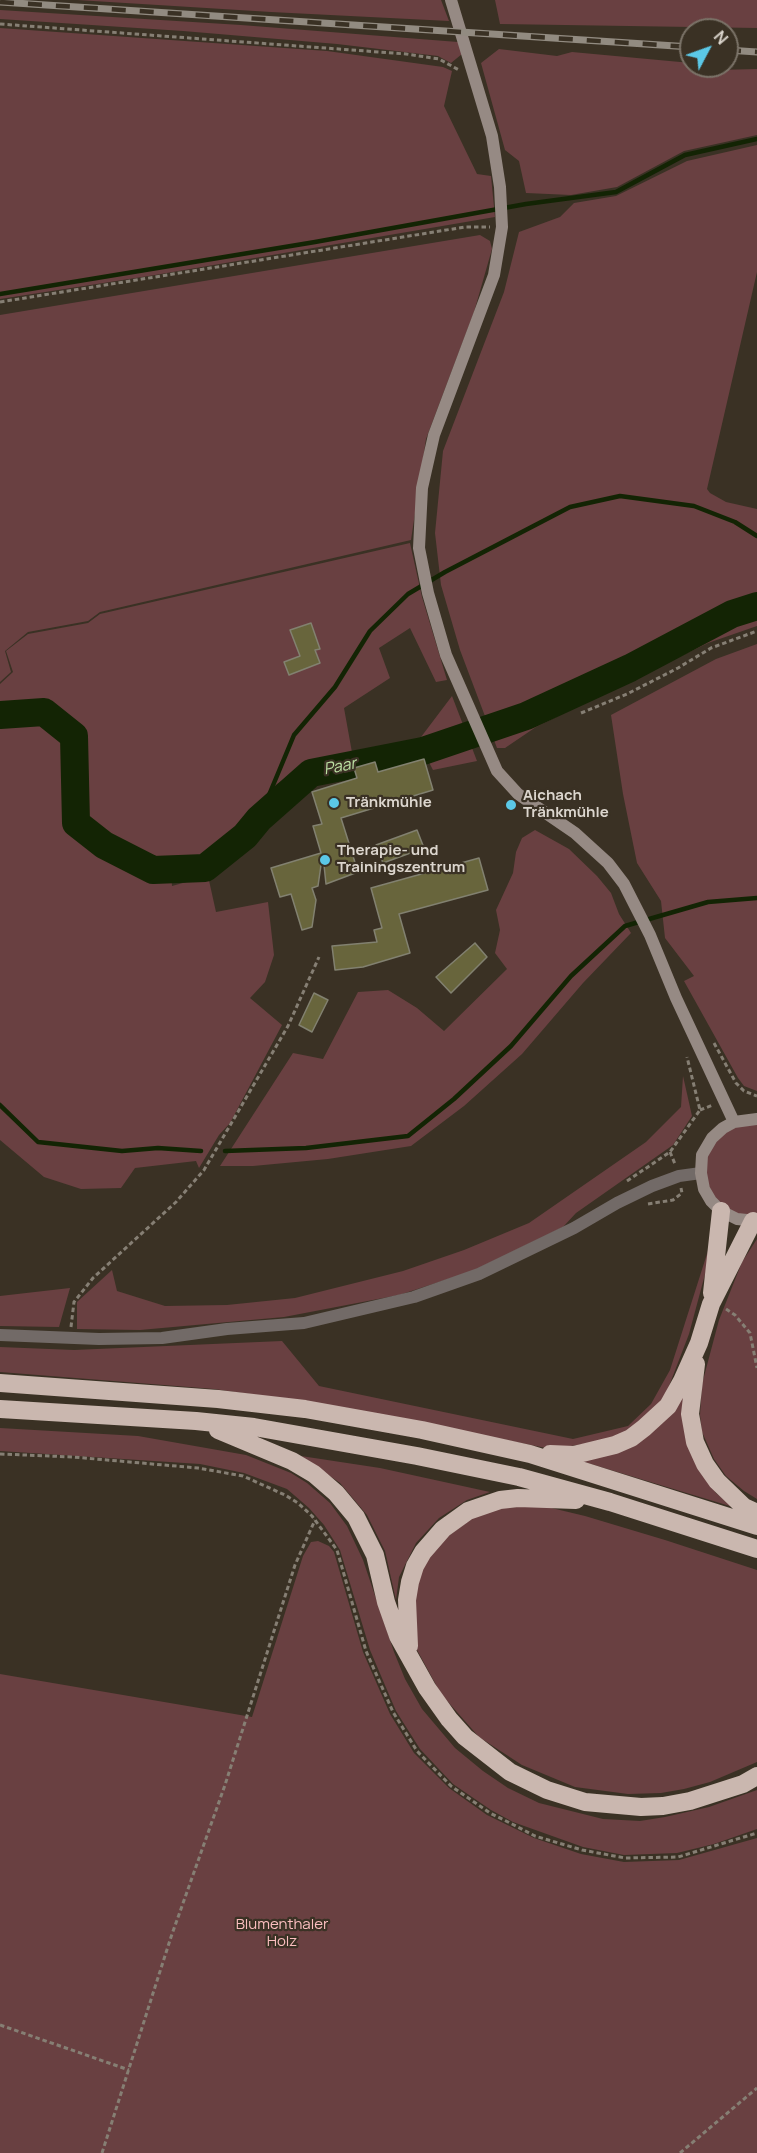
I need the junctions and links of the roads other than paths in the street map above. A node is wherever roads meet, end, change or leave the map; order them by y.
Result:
1 (451, 0) edge
2 (757, 1119) edge
3 (734, 1122) junction
4 (700, 1173) junction
5 (721, 1211) junction
6 (755, 1221) edge
7 (711, 1304) junction
8 (0, 1335) edge
9 (699, 1343) junction
10 (0, 1383) edge
11 (0, 1409) edge
12 (196, 1421) junction
13 (530, 1454) junction
14 (610, 1502) junction
15 (757, 1513) edge
16 (757, 1526) edge
17 (757, 1549) edge
18 (410, 1654) junction
19 (757, 1776) edge

1 - 3 street
2 - 3 street
3 - 4 street
4 - 5 street
4 - 8 street
5 - 6 street
5 - 7 highway
6 - 7 highway
7 - 9 highway
9 - 13 highway
9 - 15 highway
10 - 13 highway
11 - 12 highway
12 - 14 highway
12 - 18 highway
13 - 16 highway
14 - 17 highway
14 - 18 highway
18 - 19 highway

